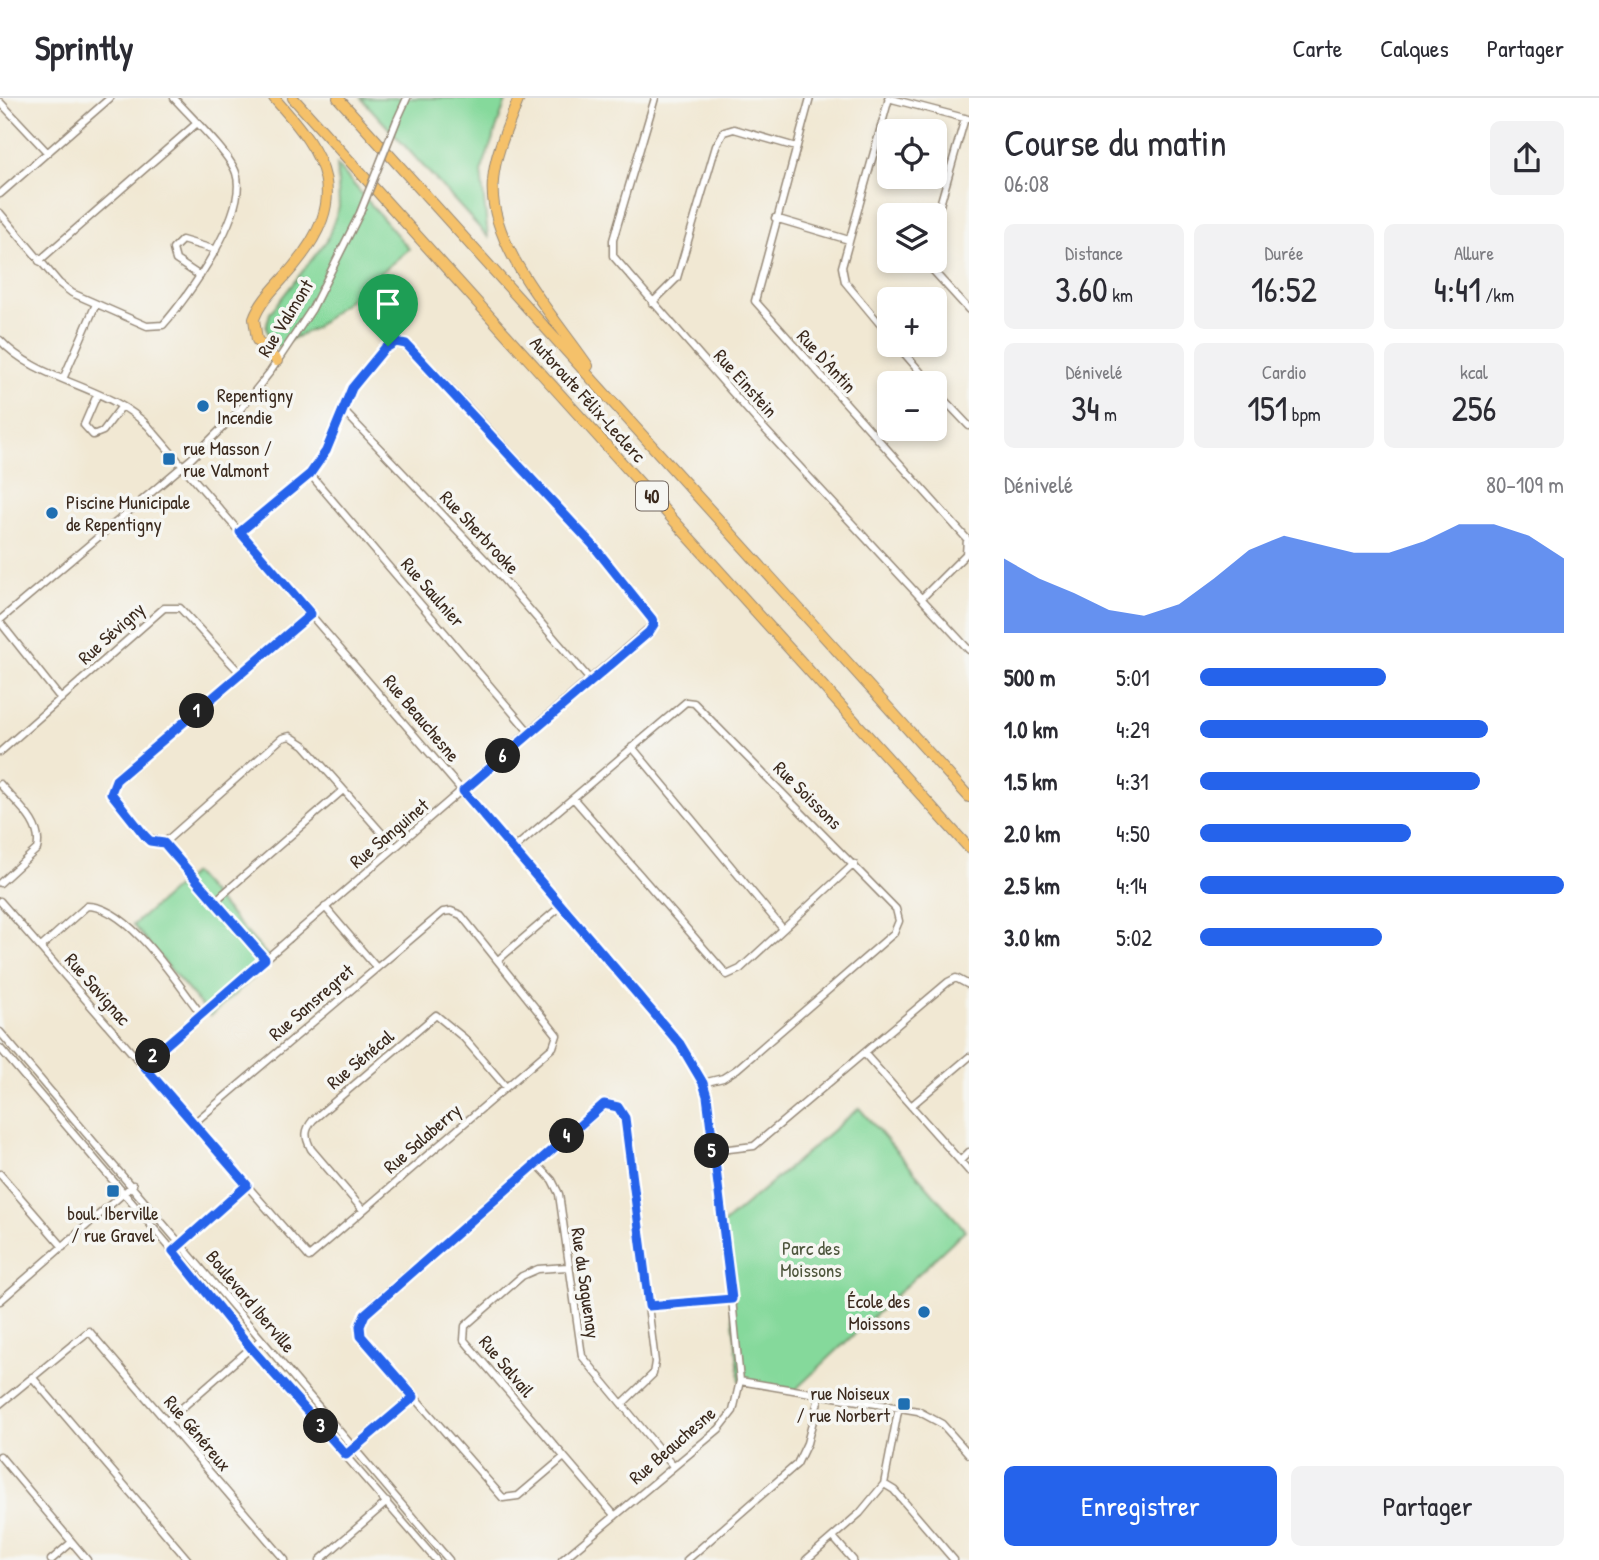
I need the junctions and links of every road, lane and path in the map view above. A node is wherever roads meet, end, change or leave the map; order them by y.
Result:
1 (110, 98) edge
2 (174, 98) edge
3 (274, 98) edge
4 (293, 98) edge
5 (338, 98) edge
6 (407, 98) edge
7 (519, 98) edge
8 (655, 98) edge
9 (810, 98) edge
10 (889, 98) edge
11 (0, 102) edge
12 (967, 119) edge
13 (197, 124) junction
14 (796, 147) junction
15 (47, 152) junction
16 (0, 194) edge
17 (941, 203) edge
18 (0, 213) edge
19 (775, 218) junction
20 (849, 240) junction
21 (216, 250) junction
22 (39, 261) junction
23 (935, 273) edge
24 (200, 276) junction
25 (652, 303) junction
26 (96, 304) junction
27 (969, 310) edge
28 (877, 321) edge
29 (0, 340) edge
30 (907, 357) edge
31 (277, 361) junction
32 (920, 371) edge
33 (63, 379) junction
34 (97, 395) junction
35 (610, 398) junction
36 (947, 403) edge
37 (122, 407) junction
38 (342, 409) junction
39 (969, 426) edge
40 (876, 437) joint
41 (183, 465) junction
42 (310, 474) junction
43 (240, 532) junction
44 (922, 598) junction
45 (311, 614) junction
46 (0, 621) edge
47 (969, 650) edge
48 (241, 674) junction
49 (591, 681) junction
50 (61, 699) junction
51 (530, 733) junction
52 (632, 747) junction
53 (0, 752) edge
54 (0, 784) edge
55 (343, 790) junction
56 (463, 791) junction
57 (969, 797) edge
58 (573, 798) junction
59 (164, 843) junction
60 (395, 848) junction
61 (969, 848) edge
62 (512, 850) junction
63 (854, 864) junction
64 (0, 883) edge
65 (0, 901) edge
66 (215, 901) junction
67 (325, 907) junction
68 (560, 907) junction
69 (783, 929) junction
70 (41, 947) junction
71 (265, 959) junction
72 (498, 960) junction
73 (376, 967) junction
74 (969, 985) edge
75 (201, 1014) junction
76 (0, 1032) edge
77 (0, 1048) edge
78 (864, 1054) junction
79 (969, 1057) edge
80 (143, 1065) junction
81 (703, 1083) junction
82 (506, 1087) junction
83 (911, 1106) junction
84 (194, 1123) junction
85 (712, 1152) junction
86 (969, 1152) edge
87 (960, 1161) junction
88 (536, 1163) junction
89 (969, 1171) edge
90 (0, 1174) edge
91 (132, 1185) junction
92 (247, 1185) junction
93 (124, 1193) junction
94 (363, 1210) junction
95 (181, 1244) junction
96 (62, 1247) junction
97 (173, 1251) junction
98 (309, 1257) joint
99 (567, 1267) junction
100 (2, 1297) edge
101 (732, 1299) junction
102 (649, 1306) junction
103 (261, 1339) junction
104 (251, 1348) junction
105 (32, 1377) junction
106 (740, 1381) junction
107 (820, 1394) junction
108 (414, 1397) junction
109 (622, 1403) junction
110 (0, 1404) edge
111 (899, 1406) junction
112 (167, 1421) junction
113 (355, 1448) junction
114 (969, 1454) edge
115 (346, 1455) junction
116 (0, 1456) edge
117 (564, 1457) junction
118 (673, 1466) junction
119 (884, 1484) junction
120 (394, 1497) junction
121 (386, 1503) junction
122 (615, 1516) junction
123 (833, 1537) junction
124 (72, 1542) junction
125 (51, 1560) edge
126 (87, 1560) edge
127 (188, 1560) edge
128 (285, 1560) edge
129 (320, 1560) edge
130 (436, 1560) edge
131 (449, 1560) edge
132 (562, 1560) edge
133 (687, 1560) edge
134 (806, 1560) edge
135 (853, 1560) edge
136 (954, 1560) edge

1 - 15 street
2 - 13 street
3 - 31 highway
4 - 61 highway, Autoroute Félix-Leclerc / 40
5 - 35 highway, Autoroute Félix-Leclerc / 40
6 - 31 street, Rue Valmont, bridge
7 - 35 highway
8 - 25 street, Rue Einstein
9 - 14 street, Rue D'Antin
10 - 12 street
10 - 20 street
11 - 15 street
12 - 17 street
13 - 21 street
13 - 22 street
14 - 19 street, Rue D'Antin
14 - 25 street
15 - 16 street
18 - 22 street
19 - 20 street
19 - 40 street, Rue D'Antin
20 - 28 street
21 - 24 street
21 - 24 street
22 - 26 street
23 - 27 street
24 - 26 street
25 - 44 street, Rue Einstein
26 - 33 street
29 - 33 street, Rue Beauchesne
30 - 32 street
31 - 41 street, Rue Valmont
33 - 34 street, Rue Beauchesne
34 - 37 street, Rue Beauchesne
34 - 37 street
35 - 57 highway, Autoroute Félix-Leclerc / 40
36 - 39 street
37 - 41 street, Rue Beauchesne
38 - 42 street
38 - 49 street, Rue Sherbrooke
38 - 49 street, Rue Sanguinet
40 - 44 street, Rue D'Antin
41 - 43 street, Rue Beauchesne
41 - 46 street, Rue Valmont
42 - 43 street
42 - 51 street, Rue Saulnier
43 - 45 street, Rue Beauchesne
44 - 47 street, Rue Einstein
45 - 48 street
45 - 56 street, Rue Beauchesne
46 - 50 street
48 - 50 street, Rue Sévigny
48 - 59 street
49 - 51 street, Rue Sanguinet
50 - 53 street, Rue Sévigny
51 - 56 street, Rue Sanguinet
52 - 58 street
52 - 63 street, Rue Soissons
52 - 69 street
54 - 64 street
55 - 59 street
55 - 60 street
55 - 66 street
56 - 60 street, Rue Sanguinet
56 - 62 street, Rue Beauchesne
58 - 62 street
58 - 69 street
59 - 66 street
60 - 67 street, Rue Sanguinet
62 - 68 street, Rue Beauchesne
63 - 69 street
63 - 81 street, Rue Soissons
65 - 70 street, Rue Savignac
66 - 71 street
67 - 71 street, Rue Sanguinet
67 - 73 street
68 - 72 street
68 - 81 street, Rue Beauchesne
70 - 75 street
70 - 80 street, Rue Savignac
71 - 75 street, Rue Sanguinet
72 - 73 street, Rue Sansregret
72 - 82 street, Rue Salaberry
73 - 84 street, Rue Sansregret
74 - 78 street
75 - 80 street, Rue Sanguinet
76 - 91 street, Boulevard Iberville
77 - 93 street, Boulevard Iberville
78 - 83 street
78 - 85 street
79 - 83 street
80 - 84 street, Rue Savignac
81 - 85 street, Rue Beauchesne
82 - 94 street, Rue Salaberry
82 - 94 street, Rue Sénécal
83 - 87 street
84 - 92 street, Rue Savignac
85 - 101 street, Rue Beauchesne
86 - 87 street
87 - 89 street
88 - 99 street, Rue du Saguenay
88 - 102 street
88 - 108 street
90 - 96 street
91 - 93 street
91 - 95 street, Boulevard Iberville
92 - 95 street
92 - 98 street, Rue Savignac
93 - 96 street
93 - 97 street, Boulevard Iberville
94 - 98 street, Rue Salaberry
95 - 97 street
95 - 103 street, Boulevard Iberville
96 - 100 street
97 - 104 street, Boulevard Iberville
99 - 109 street, Rue du Saguenay
99 - 117 street, Rue Salvail
101 - 102 street
101 - 106 street, Rue Beauchesne
102 - 109 street
103 - 104 street
103 - 113 street, Boulevard Iberville
104 - 112 street
104 - 115 street, Boulevard Iberville
105 - 110 street
105 - 112 street, Rue Généreux
105 - 127 street
106 - 107 street
106 - 118 street, Rue Beauchesne
107 - 111 street
107 - 133 street
108 - 113 street
108 - 117 street
109 - 118 street, Rue du Saguenay
111 - 114 street
111 - 119 street
112 - 128 street, Rue Généreux
113 - 115 street
113 - 120 street, Boulevard Iberville
115 - 121 street, Boulevard Iberville
116 - 124 street
117 - 122 street, Rue Salvail
118 - 122 street, Rue Beauchesne
119 - 123 street
119 - 136 street
120 - 121 street
120 - 131 street, Boulevard Iberville
121 - 129 street
121 - 130 street, Boulevard Iberville
122 - 132 street, Rue Beauchesne
123 - 134 street
123 - 135 street
124 - 125 street
124 - 126 street

